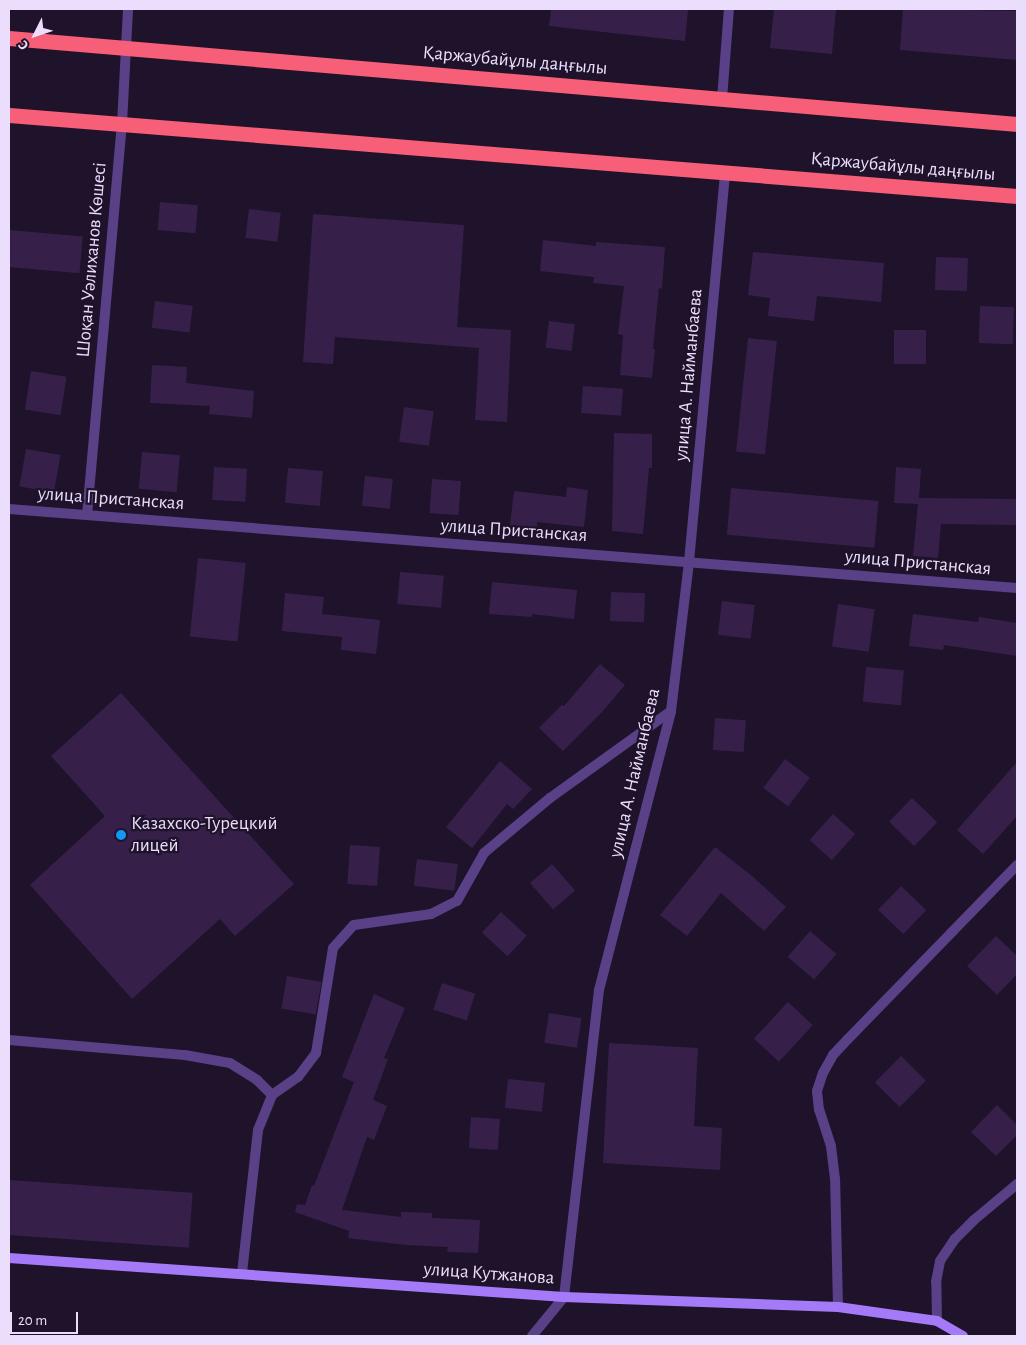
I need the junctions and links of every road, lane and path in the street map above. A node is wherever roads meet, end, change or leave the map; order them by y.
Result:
1 (128, 9) edge
2 (729, 9) edge
3 (9, 38) edge
4 (125, 48) junction
5 (722, 100) junction
6 (9, 115) edge
7 (122, 124) junction
8 (1017, 124) edge
9 (725, 172) junction
10 (1017, 196) edge
11 (9, 509) edge
12 (87, 515) junction
13 (689, 562) junction
14 (1017, 588) edge
15 (670, 711) junction
16 (1017, 865) edge
17 (9, 1040) edge
18 (272, 1095) junction
19 (1017, 1184) edge
20 (9, 1258) edge
21 (242, 1273) junction
22 (564, 1297) junction
23 (838, 1306) junction
24 (937, 1321) junction
25 (532, 1336) edge
26 (963, 1336) edge

1 - 4 street, Шоқан Уәлиханов Көшесі
2 - 5 street
3 - 4 highway, Қаржаубайұлы даңғылы
4 - 5 highway, Қаржаубайұлы даңғылы
4 - 7 street, Шоқан Уәлиханов Көшесі
5 - 8 highway, Қаржаубайұлы даңғылы
6 - 7 highway, Қаржаубайұлы даңғылы
7 - 9 highway, Қаржаубайұлы даңғылы
7 - 12 street, Шоқан Уәлиханов Көшесі
9 - 10 highway, Қаржаубайұлы даңғылы
9 - 13 street, улица А. Найманбаева
11 - 12 street, улица Пристанская
12 - 13 street, улица Пристанская
13 - 14 street, улица Пристанская
13 - 15 street, улица А. Найманбаева
15 - 18 street
15 - 22 street, улица А. Найманбаева
16 - 23 street
17 - 18 street
18 - 21 street
19 - 24 street
20 - 21 street, улица Кутжанова
21 - 22 street, улица Кутжанова
22 - 23 street, улица Кутжанова
22 - 25 street
23 - 24 street, улица Кутжанова
24 - 26 street, улица Кутжанова

